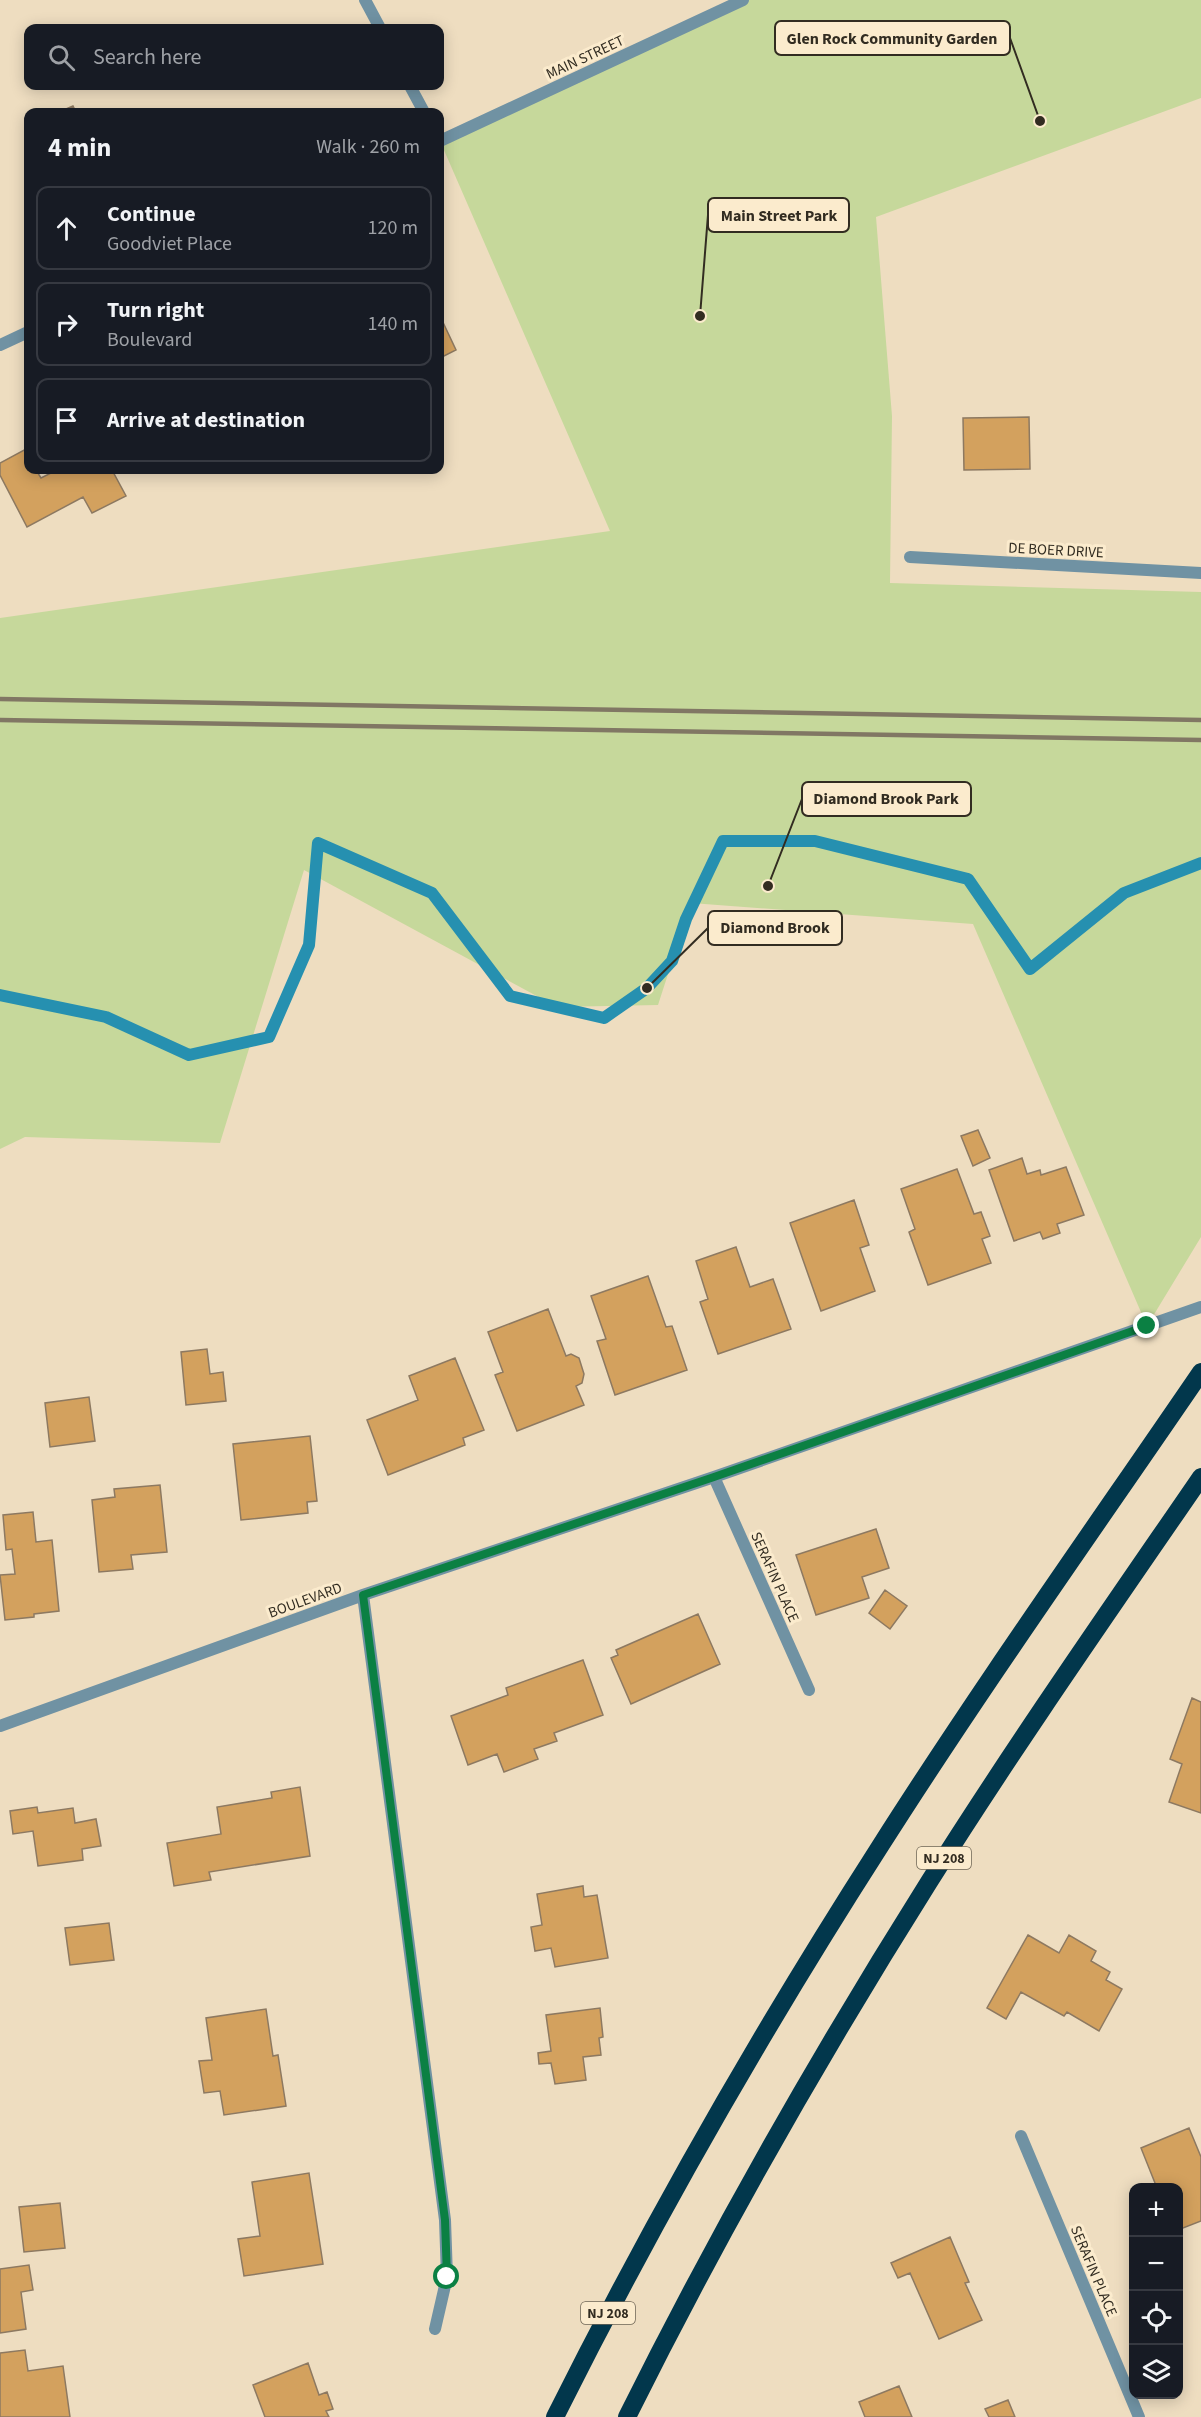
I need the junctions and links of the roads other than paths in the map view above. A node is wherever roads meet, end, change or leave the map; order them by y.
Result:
1 (365, 0) edge
2 (743, 0) edge
3 (378, 24) edge
4 (412, 90) edge
5 (422, 108) edge
6 (444, 139) edge
7 (24, 334) edge
8 (0, 345) edge
9 (910, 557) dead end
10 (1201, 573) edge
11 (1201, 1306) edge
12 (1201, 1372) edge
13 (714, 1477) junction
14 (1201, 1477) edge
15 (363, 1595) junction
16 (809, 1690) dead end
17 (0, 1726) edge
18 (1021, 2136) dead end
19 (435, 2328) dead end
20 (555, 2417) edge
21 (627, 2417) edge
22 (1139, 2417) edge

1 - 3 street
2 - 6 street, MAIN STREET
4 - 5 street
7 - 8 street
9 - 10 street, DE BOER DRIVE
11 - 13 street, BOULEVARD
12 - 20 highway, NJ 208
13 - 15 street, BOULEVARD
13 - 16 street, SERAFIN PLACE
14 - 21 highway, NJ 208
15 - 17 street, BOULEVARD
15 - 19 street
18 - 22 street, SERAFIN PLACE

